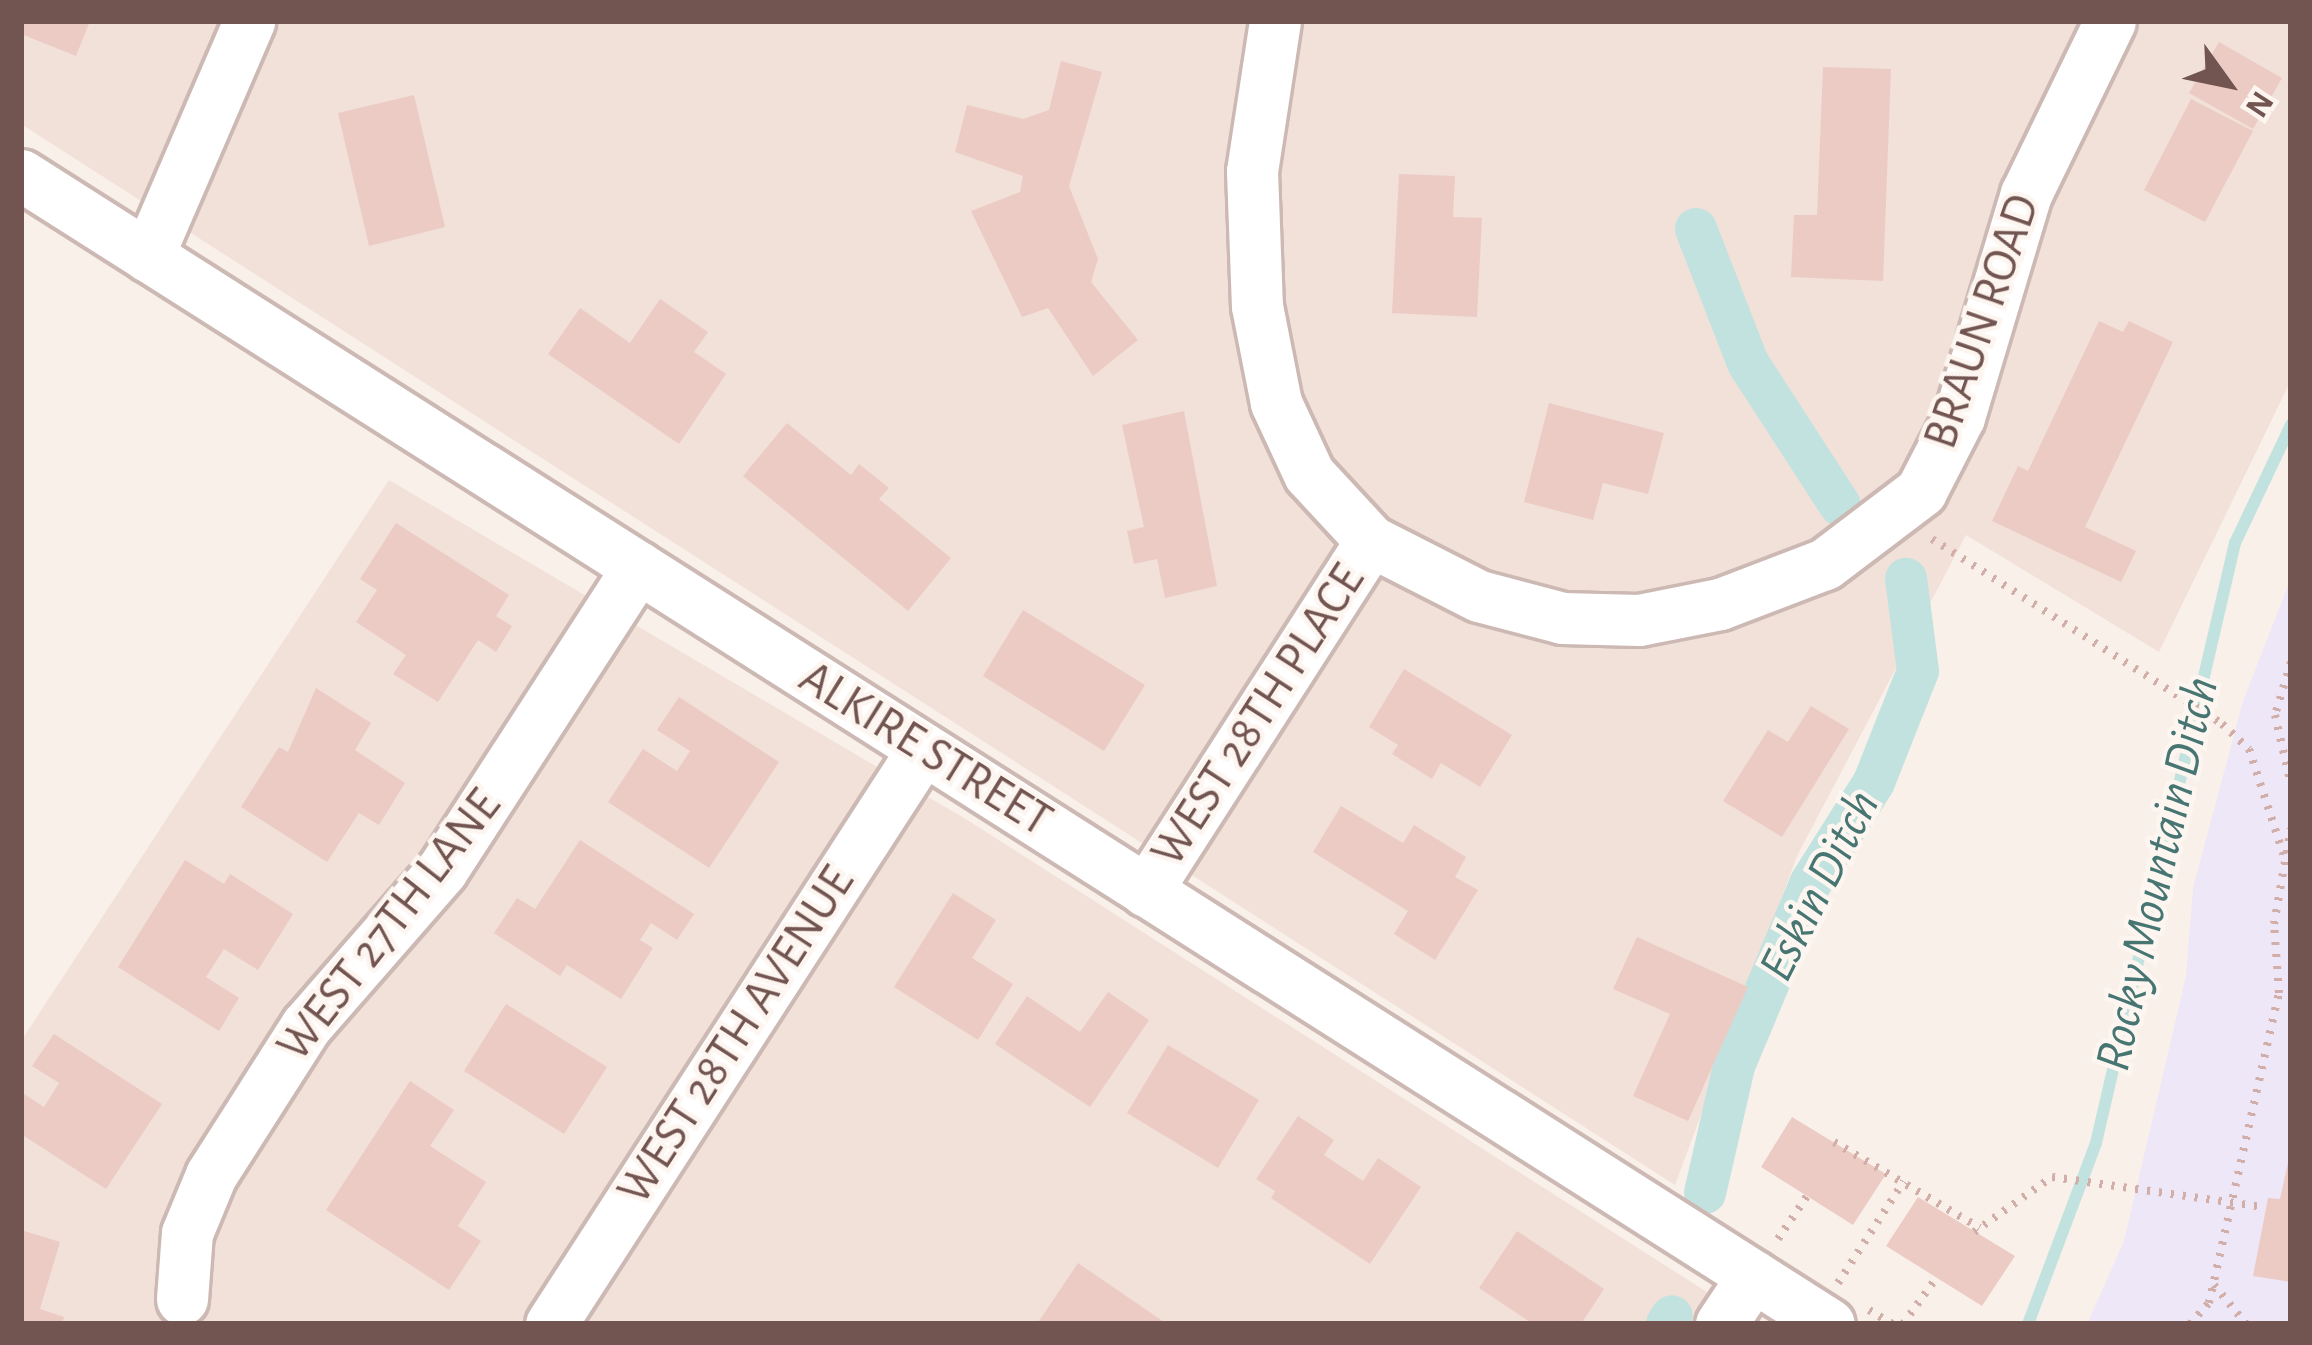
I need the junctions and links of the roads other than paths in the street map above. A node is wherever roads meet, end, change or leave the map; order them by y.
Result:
1 (249, 21) edge
2 (1275, 21) edge
3 (2110, 21) edge
4 (21, 175) edge
5 (148, 256) junction
6 (1371, 541) junction
7 (638, 567) junction
8 (923, 748) junction
9 (1146, 891) junction
10 (1753, 1276) junction
11 (182, 1299) dead end
12 (1831, 1306) edge
13 (551, 1324) edge
14 (1721, 1324) edge

1 - 5 street
2 - 6 street, BRAUN ROAD
3 - 6 street, BRAUN ROAD
4 - 5 street, ALKIRE STREET
5 - 7 street, ALKIRE STREET
6 - 9 street, WEST 28TH PLACE
7 - 8 street, ALKIRE STREET
7 - 11 street, WEST 27TH LANE
8 - 9 street, ALKIRE STREET
8 - 13 street, WEST 28TH AVENUE
9 - 10 street, ALKIRE STREET
10 - 12 street, ALKIRE STREET
10 - 14 street

